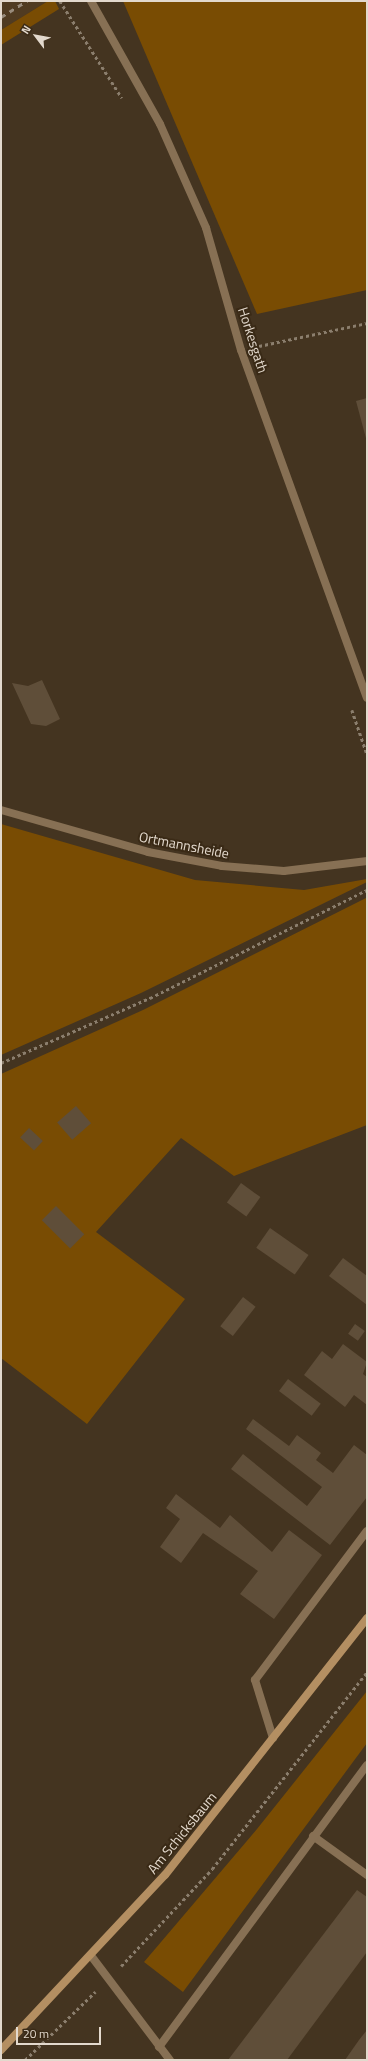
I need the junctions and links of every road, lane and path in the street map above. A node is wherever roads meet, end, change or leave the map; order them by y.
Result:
1 (91, 1) edge
2 (367, 323) edge
3 (241, 350) junction
4 (367, 698) edge
5 (1, 810) edge
6 (367, 861) edge
7 (367, 890) edge
8 (1, 1063) edge
9 (367, 1531) edge
10 (367, 1618) edge
11 (367, 1672) edge
12 (273, 1738) junction
13 (367, 1765) edge
14 (313, 1836) junction
15 (367, 1875) edge
16 (92, 1957) junction
17 (108, 1979) junction
18 (159, 2047) junction
19 (1, 2050) edge
20 (25, 2060) edge
21 (170, 2060) edge

1 - 3 street, Horkesgath
2 - 3 path
3 - 4 street, Horkesgath
5 - 6 street, Ortmannsheide
7 - 8 path
9 - 12 street
10 - 12 street, Am Schicksbaum
11 - 17 path
12 - 16 street, Am Schicksbaum
13 - 14 street
14 - 15 street
14 - 18 street
16 - 17 street
16 - 19 street, Am Schicksbaum
17 - 18 street
17 - 20 path
18 - 21 street

